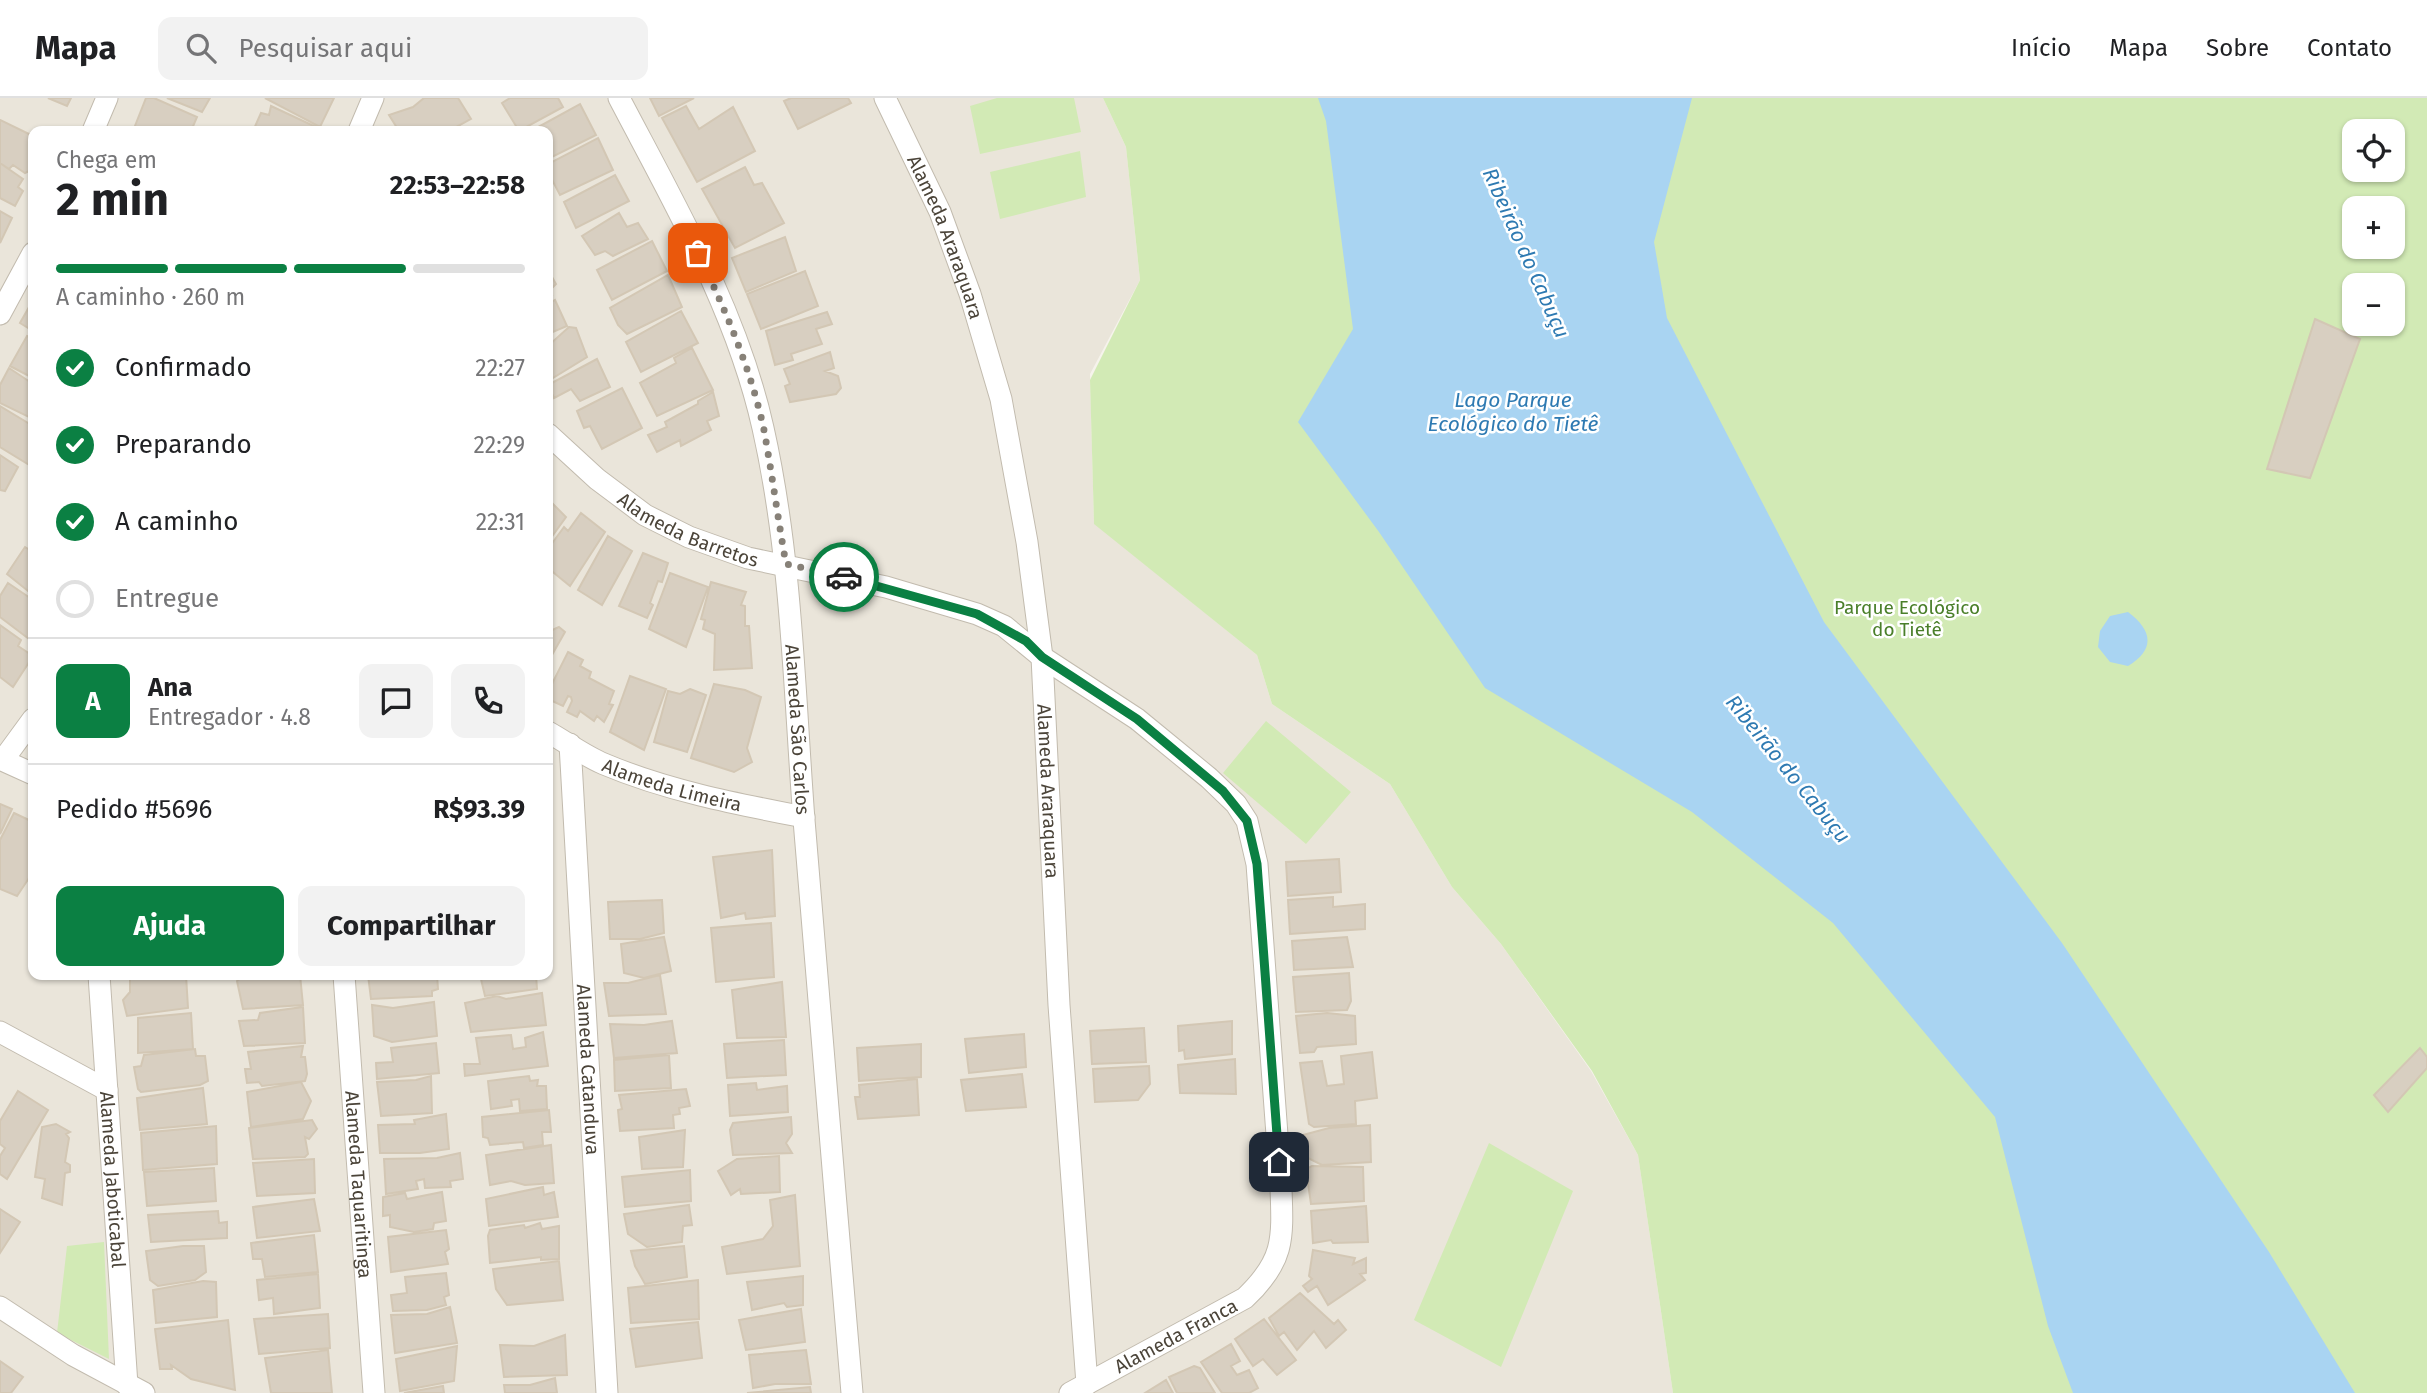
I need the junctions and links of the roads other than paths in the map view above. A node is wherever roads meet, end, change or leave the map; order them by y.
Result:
1 (107, 98) edge
2 (373, 98) edge
3 (619, 98) edge
4 (884, 98) edge
5 (95, 126) edge
6 (362, 126) edge
7 (28, 262) edge
8 (0, 314) edge
9 (553, 439) edge
10 (786, 564) junction
11 (1042, 657) junction
12 (28, 725) edge
13 (553, 735) edge
14 (570, 744) junction
15 (1, 759) edge
16 (28, 772) edge
17 (804, 817) junction
18 (99, 980) edge
19 (344, 980) edge
20 (0, 1031) edge
21 (107, 1090) junction
22 (0, 1307) edge
23 (1078, 1388) edge
24 (135, 1389) edge
25 (374, 1393) edge
26 (607, 1393) edge
27 (852, 1393) edge

1 - 5 street
2 - 6 street
3 - 10 street, Alameda São Carlos
4 - 11 street, Alameda Araraquara
7 - 8 street
9 - 10 street, Alameda Barretos
10 - 11 street, Alameda Barretos
10 - 17 street, Alameda São Carlos
11 - 23 street, Alameda Araraquara
11 - 23 street, Alameda Franca
12 - 15 street
13 - 14 street, Alameda Limeira
14 - 17 street, Alameda Limeira
14 - 26 street, Alameda Catanduva
15 - 16 street
17 - 27 street, Alameda São Carlos
18 - 21 street, Alameda Jaboticabal
19 - 25 street, Alameda Taquaritinga
20 - 21 street
21 - 24 street, Alameda Jaboticabal
22 - 24 street

